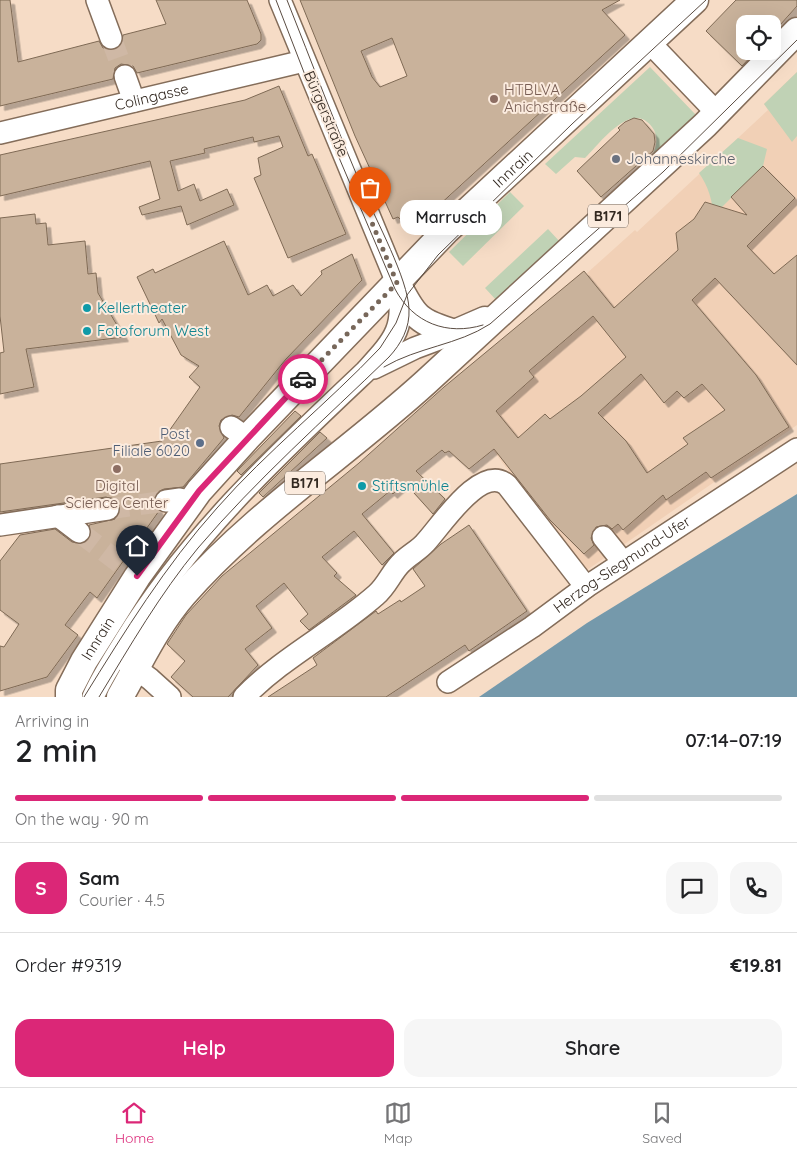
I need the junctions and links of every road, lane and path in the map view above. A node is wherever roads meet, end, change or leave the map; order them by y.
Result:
1 (97, 0) edge
2 (280, 0) edge
3 (695, 0) edge
4 (797, 32) edge
5 (111, 38) tunnel mouth
6 (649, 42) junction
7 (304, 61) junction
8 (125, 76) tunnel mouth
9 (134, 101) junction
10 (717, 114) junction
11 (0, 132) edge
12 (397, 283) junction
13 (496, 316) junction
14 (455, 334) junction
15 (365, 372) junction
16 (797, 449) edge
17 (108, 509) tunnel mouth
18 (58, 516) junction
19 (0, 525) edge
20 (79, 532) tunnel mouth
21 (603, 537) dead end
22 (623, 562) junction
23 (586, 587) junction
24 (107, 623) junction
25 (126, 662) junction
26 (448, 682) dead end
27 (68, 697) edge
28 (93, 697) edge
29 (120, 697) edge
30 (170, 697) edge
31 (244, 697) edge

1 - 5 street
2 - 7 street, Bürgerstraße
3 - 6 main road, Innrain
4 - 10 main road, B171
6 - 10 street
6 - 12 main road, Innrain
7 - 9 street, Colingasse
7 - 12 street, Bürgerstraße
8 - 9 street
9 - 11 street, Colingasse
10 - 13 main road, B171
12 - 14 main road
12 - 15 street, Bürgerstraße
12 - 24 main road, Innrain
13 - 14 main road
13 - 25 main road, B171
14 - 15 street
15 - 25 street, Bürgerstraße
16 - 22 street, Herzog-Siegmund-Ufer
17 - 18 street
18 - 19 street
18 - 20 street
21 - 22 street
22 - 23 street, Herzog-Siegmund-Ufer
23 - 26 street, Herzog-Siegmund-Ufer
23 - 31 street
24 - 25 street
24 - 27 main road, Innrain
25 - 28 street, Bürgerstraße
25 - 29 main road, B171
25 - 30 street

